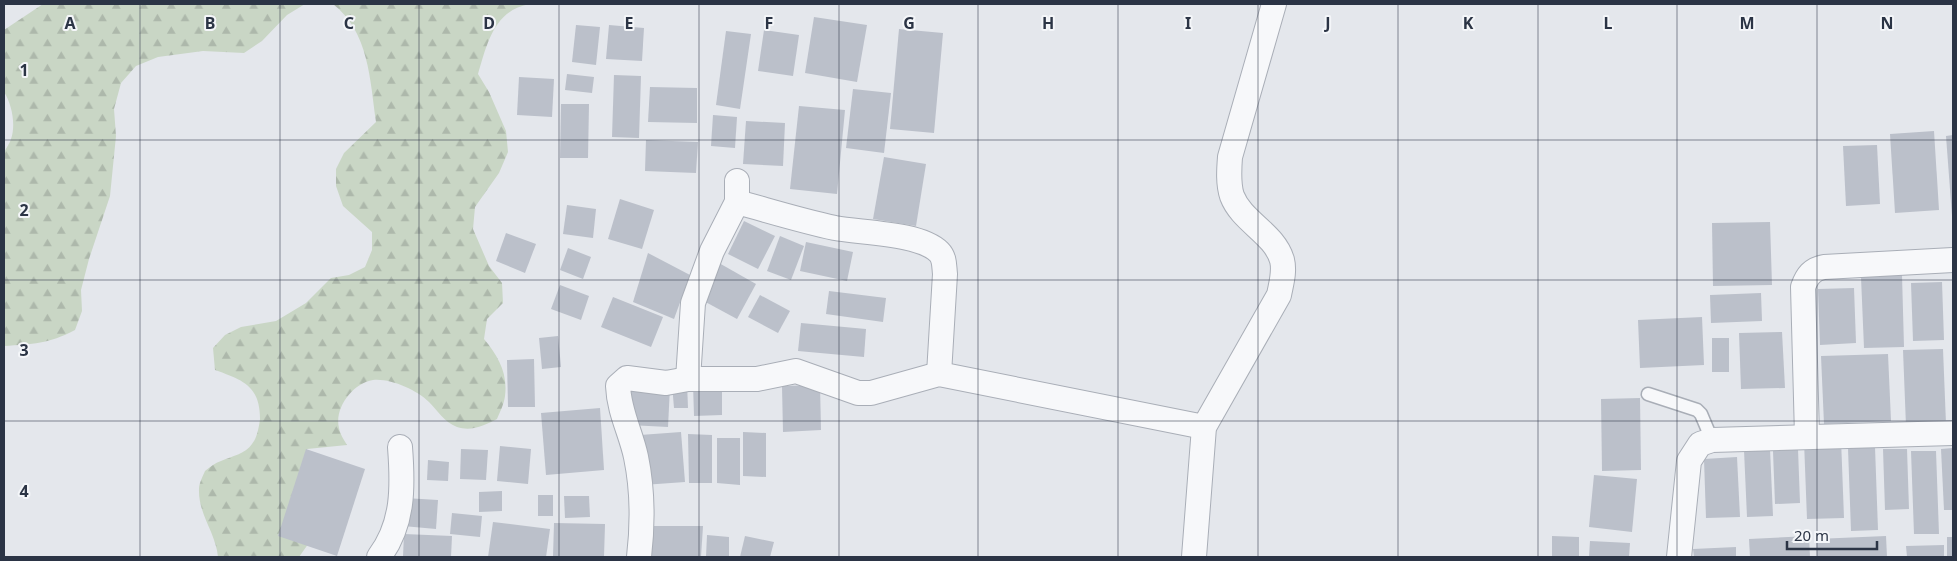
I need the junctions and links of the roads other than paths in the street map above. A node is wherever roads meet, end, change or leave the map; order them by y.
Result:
1 (1274, 4) edge
2 (1953, 260) edge
3 (939, 374) junction
4 (688, 379) junction
5 (1648, 394) dead end
6 (1204, 427) junction
7 (1953, 433) edge
8 (1807, 436) junction
9 (1712, 440) junction
10 (400, 447) dead end
11 (379, 557) edge
12 (639, 557) edge
13 (1194, 557) edge
14 (1679, 557) edge

1 - 6 street
2 - 8 street
3 - 4 street
3 - 4 street
3 - 6 street
4 - 12 street
5 - 9 lane
6 - 13 street
7 - 8 street
8 - 9 street
9 - 14 street
10 - 11 street

